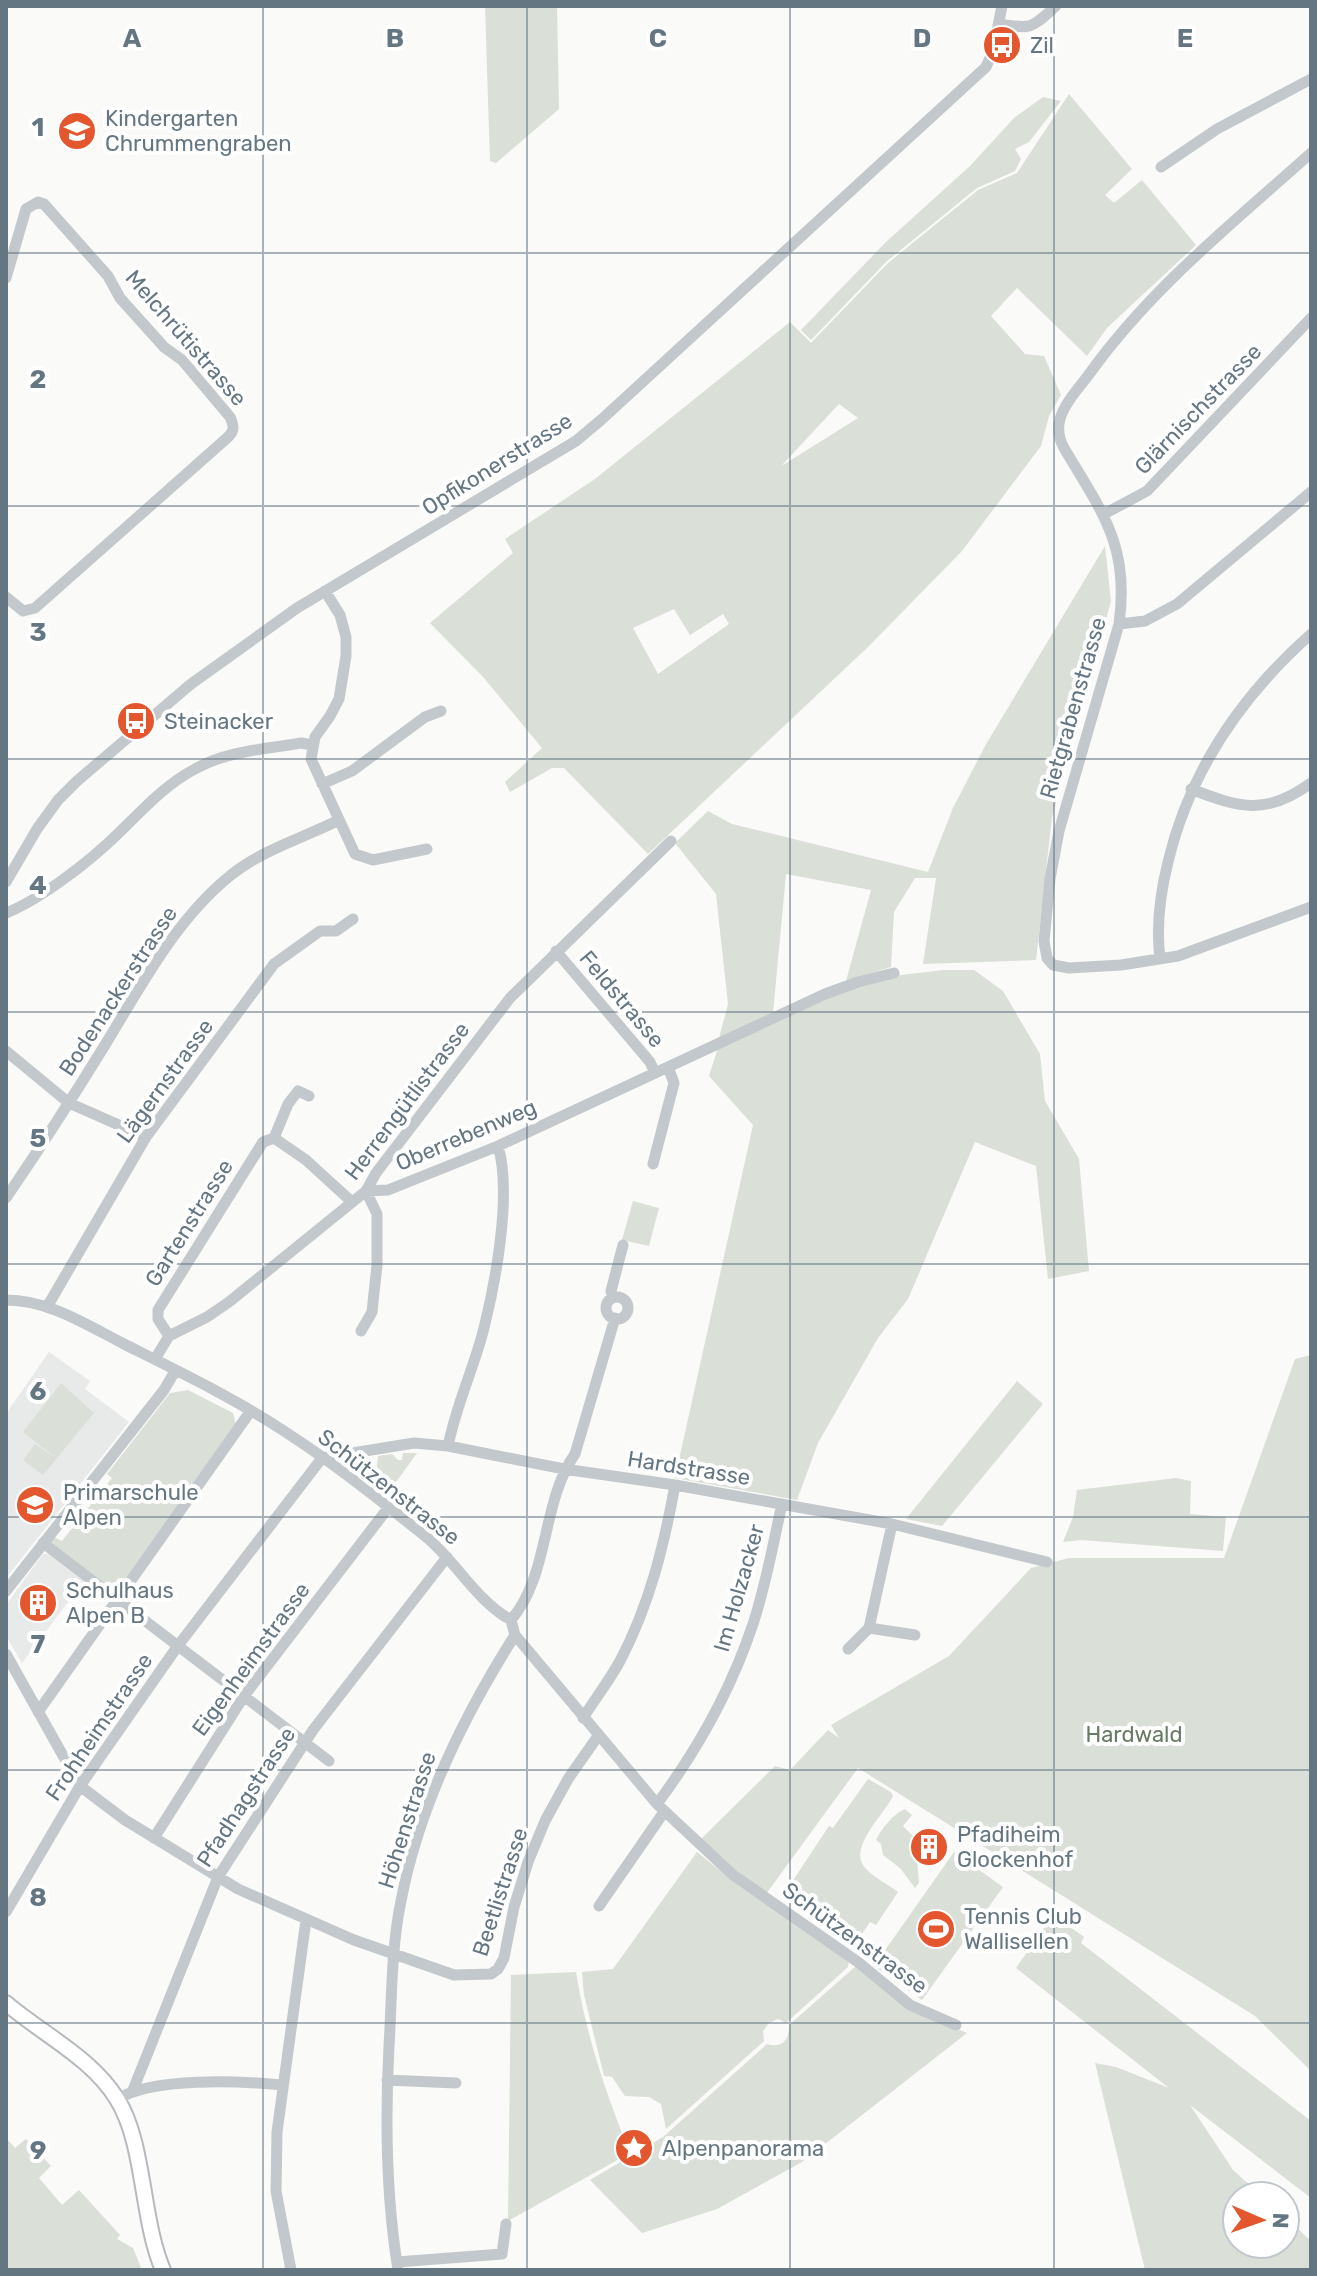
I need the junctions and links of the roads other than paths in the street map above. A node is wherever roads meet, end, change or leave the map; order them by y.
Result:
1 (1002, 6) edge
2 (1056, 6) edge
3 (999, 24) junction
4 (1311, 79) edge
5 (1311, 153) edge
6 (1161, 167) dead end
7 (6, 278) edge
8 (1311, 318) edge
9 (1311, 492) edge
10 (1104, 514) junction
11 (325, 591) junction
12 (6, 597) edge
13 (1119, 624) junction
14 (1311, 634) edge
15 (441, 711) dead end
16 (312, 745) junction
17 (1311, 783) edge
18 (322, 784) junction
19 (1191, 789) junction
20 (339, 820) junction
21 (671, 841) dead end
22 (427, 849) dead end
23 (6, 882) edge
24 (1311, 907) edge
25 (6, 913) edge
26 (353, 919) dead end
27 (556, 951) junction
28 (1160, 959) junction
29 (894, 973) dead end
30 (6, 1051) edge
31 (668, 1067) junction
32 (655, 1073) junction
33 (309, 1096) dead end
34 (69, 1103) junction
35 (146, 1137) junction
36 (274, 1138) junction
37 (498, 1146) junction
38 (653, 1164) dead end
39 (366, 1191) junction
40 (6, 1198) edge
41 (352, 1202) junction
42 (623, 1245) dead end
43 (613, 1298) junction
44 (6, 1300) edge
45 (47, 1307) junction
46 (615, 1318) junction
47 (361, 1331) dead end
48 (169, 1336) junction
49 (155, 1359) junction
50 (175, 1371) junction
51 (250, 1412) junction
52 (448, 1446) junction
53 (322, 1458) junction
54 (564, 1469) junction
55 (675, 1485) junction
56 (782, 1504) junction
57 (388, 1508) junction
58 (892, 1524) junction
59 (43, 1543) junction
60 (447, 1557) junction
61 (1047, 1562) dead end
62 (6, 1591) edge
63 (117, 1601) junction
64 (511, 1620) junction
65 (869, 1628) junction
66 (515, 1635) junction
67 (915, 1635) dead end
68 (177, 1647) junction
69 (848, 1649) dead end
70 (6, 1654) edge
71 (244, 1696) junction
72 (38, 1712) junction
73 (583, 1718) junction
74 (598, 1736) junction
75 (305, 1742) junction
76 (329, 1761) dead end
77 (80, 1786) junction
78 (660, 1808) junction
79 (154, 1838) junction
80 (218, 1877) junction
81 (599, 1906) dead end
82 (6, 1912) edge
83 (306, 1920) junction
84 (394, 1956) junction
85 (6, 2003) edge
86 (956, 2025) dead end
87 (387, 2080) junction
88 (456, 2083) dead end
89 (282, 2085) junction
90 (133, 2090) junction
91 (118, 2099) junction
92 (506, 2224) dead end
93 (397, 2266) edge
94 (163, 2270) edge
95 (291, 2270) edge

1 - 3 street, Opfikonerstrasse
2 - 3 street
3 - 11 street, Opfikonerstrasse
4 - 6 street
5 - 10 street, Rietgrabenstrasse
7 - 12 street, Melchrütistrasse
8 - 10 street, Glärnischstrasse
9 - 13 street
10 - 13 street, Rietgrabenstrasse
11 - 16 street
11 - 23 street, Opfikonerstrasse
13 - 28 street, Rietgrabenstrasse
14 - 19 street
15 - 18 street
16 - 18 street
16 - 25 street
17 - 19 street
18 - 20 street
19 - 28 street
20 - 22 street
20 - 34 street, Bodenackerstrasse
21 - 27 street, Herrengütlistrasse
24 - 28 street
26 - 35 street, Lägernstrasse
27 - 32 street, Feldstrasse
27 - 39 street, Herrengütlistrasse
29 - 31 street, Oberrebenweg
30 - 34 street
31 - 32 street, Oberrebenweg
31 - 38 street
32 - 37 street, Oberrebenweg
33 - 36 street, Gartenstrasse
34 - 35 street
34 - 40 street, Bodenackerstrasse
35 - 45 street, Lägernstrasse
36 - 41 street
36 - 48 street, Gartenstrasse
37 - 39 street, Oberrebenweg
37 - 52 street
39 - 41 street, Herrengütlistrasse
39 - 47 street
41 - 48 street, Herrengütlistrasse
42 - 43 street
43 - 46 street
43 - 46 street
44 - 45 street, Schützenstrasse
45 - 49 street, Schützenstrasse
46 - 54 street
48 - 49 street
49 - 50 street, Schützenstrasse
50 - 51 street, Schützenstrasse
50 - 59 street
51 - 53 street, Schützenstrasse
51 - 63 street
52 - 53 street, Hardstrasse
52 - 54 street, Hardstrasse
53 - 57 street, Schützenstrasse
53 - 68 street, Frohheimstrasse
54 - 55 street, Hardstrasse
54 - 64 street
55 - 56 street, Hardstrasse
55 - 73 street
56 - 58 street, Hardstrasse
56 - 78 street, Im Holzacker
57 - 60 street, Schützenstrasse
57 - 71 street, Eigenheimstrasse
58 - 61 street, Hardstrasse
58 - 65 street
59 - 62 street
59 - 63 street
60 - 64 street, Schützenstrasse
60 - 75 street, Pfadhagstrasse
63 - 68 street
63 - 72 street
64 - 66 street, Schützenstrasse
65 - 67 street
65 - 69 street
66 - 73 street, Schützenstrasse
66 - 84 street, Höhenstrasse
68 - 71 street
68 - 77 street, Frohheimstrasse
70 - 72 street
71 - 75 street
71 - 79 street, Eigenheimstrasse
72 - 77 street
73 - 74 street, Schützenstrasse
74 - 78 street, Schützenstrasse
74 - 84 street, Beetlistrasse
75 - 76 street
75 - 80 street, Pfadhagstrasse
77 - 79 street
77 - 82 street, Frohheimstrasse
78 - 81 street
78 - 86 street, Schützenstrasse
79 - 80 street
80 - 83 street
80 - 90 street, Pfadhagstrasse
83 - 84 street
83 - 89 street
84 - 87 street, Höhenstrasse
85 - 91 main road
87 - 88 street
87 - 93 street, Höhenstrasse
89 - 90 street
89 - 95 street
90 - 91 street
91 - 94 main road
92 - 93 street

